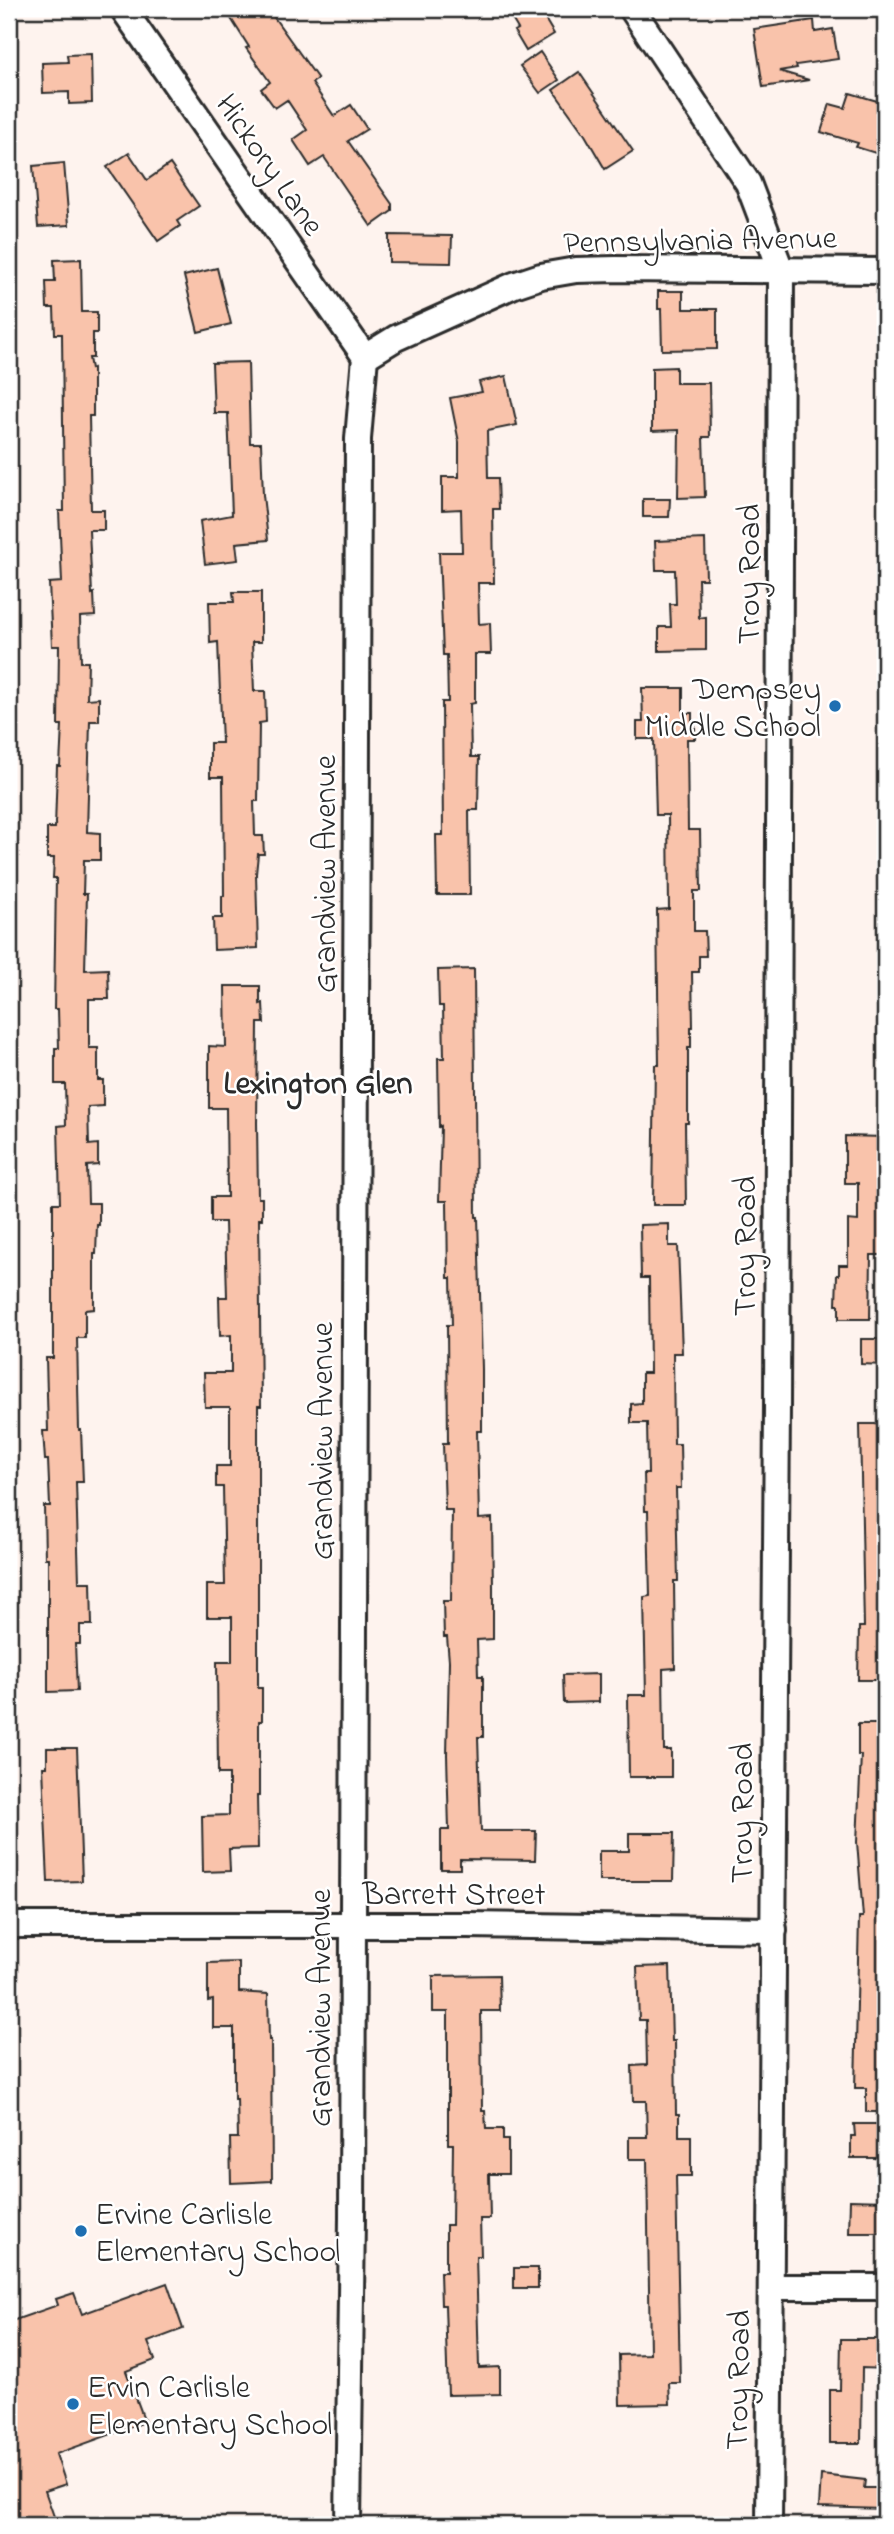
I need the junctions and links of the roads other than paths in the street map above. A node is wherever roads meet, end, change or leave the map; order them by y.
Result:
1 (123, 9) edge
2 (632, 9) edge
3 (781, 270) junction
4 (885, 271) edge
5 (365, 357) junction
6 (9, 1925) edge
7 (351, 1926) junction
8 (774, 1930) junction
9 (772, 2287) junction
10 (885, 2287) edge
11 (348, 2525) edge
12 (769, 2525) edge

1 - 5 street, Hickory Lane
2 - 3 street, Troy Road
3 - 4 street, Pennsylvania Avenue
3 - 5 street, Pennsylvania Avenue
3 - 8 street, Troy Road
5 - 7 street, Grandview Avenue
6 - 7 street, Barrett Street
7 - 8 street, Barrett Street
7 - 11 street, Grandview Avenue
8 - 9 street, Troy Road
9 - 10 street
9 - 12 street, Troy Road

